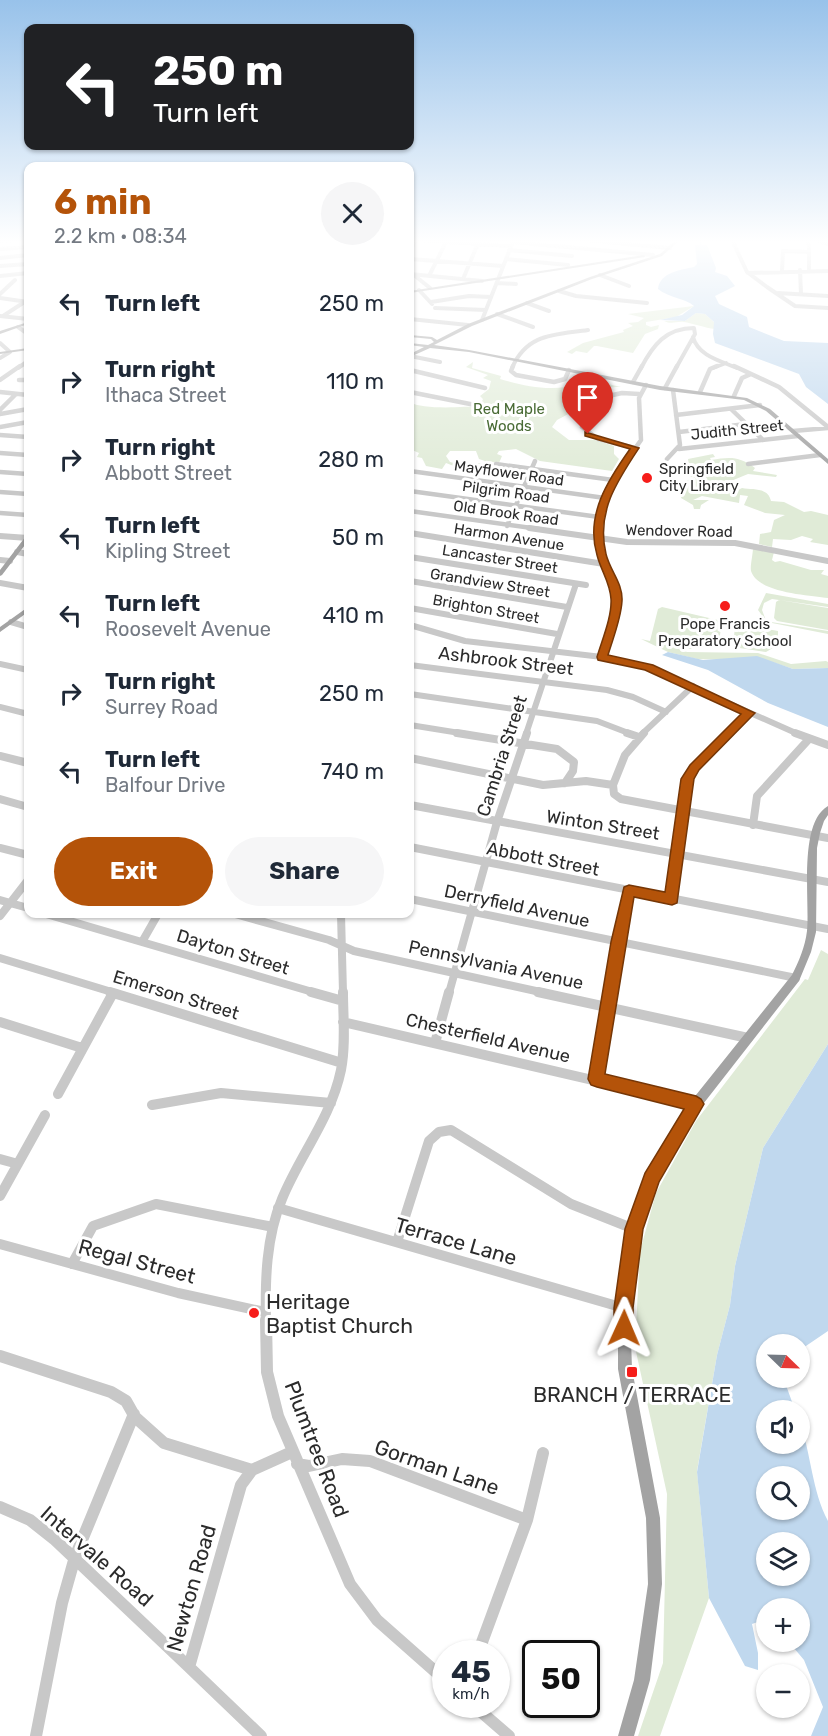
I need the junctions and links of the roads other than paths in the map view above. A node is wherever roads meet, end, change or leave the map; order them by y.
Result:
1 (427, 321) edge
2 (480, 321) edge
3 (516, 321) edge
4 (24, 323) edge
5 (468, 326) junction
6 (18, 327) junction
7 (533, 327) dead end
8 (588, 330) dead end
9 (24, 331) edge
10 (0, 333) edge
11 (414, 337) edge
12 (693, 337) junction
13 (437, 341) junction
14 (0, 343) edge
15 (414, 344) edge
16 (428, 346) junction
17 (454, 349) junction
18 (24, 350) edge
19 (10, 352) junction
20 (0, 353) edge
21 (414, 353) edge
22 (414, 355) edge
23 (414, 356) edge
24 (0, 358) edge
25 (514, 359) junction
26 (440, 362) dead end
27 (24, 363) edge
28 (726, 363) junction
29 (569, 370) junction
30 (414, 371) edge
31 (751, 374) junction
32 (3, 376) edge
33 (0, 380) edge
34 (19, 380) dead end
35 (24, 380) edge
36 (633, 382) junction
37 (646, 385) junction
38 (485, 388) dead end
39 (665, 388) junction
40 (673, 390) junction
41 (0, 392) edge
42 (700, 392) junction
43 (414, 393) edge
44 (16, 394) junction
45 (639, 394) junction
46 (24, 395) edge
47 (734, 396) junction
48 (760, 405) junction
49 (480, 406) dead end
50 (24, 409) edge
51 (731, 409) junction
52 (0, 412) edge
53 (676, 415) junction
54 (24, 423) edge
55 (746, 424) junction
56 (0, 427) edge
57 (828, 428) edge
58 (679, 432) junction
59 (796, 434) junction
60 (0, 435) edge
61 (24, 437) edge
62 (763, 440) junction
63 (635, 448) junction
64 (679, 449) junction
65 (0, 453) edge
66 (24, 455) edge
67 (820, 455) junction
68 (667, 459) dead end
69 (535, 461) dead end
70 (828, 462) edge
71 (496, 464) dead end
72 (748, 464) dead end
73 (531, 468) junction
74 (0, 472) edge
75 (414, 472) edge
76 (24, 474) edge
77 (613, 480) junction
78 (523, 487) junction
79 (0, 492) edge
80 (414, 492) edge
81 (24, 494) edge
82 (605, 498) junction
83 (515, 506) junction
84 (414, 512) edge
85 (0, 513) edge
86 (24, 515) edge
87 (599, 517) junction
88 (507, 526) junction
89 (414, 534) edge
90 (0, 536) edge
91 (24, 538) edge
92 (599, 539) junction
93 (24, 543) edge
94 (17, 552) junction
95 (24, 553) edge
96 (414, 557) edge
97 (0, 560) edge
98 (10, 561) junction
99 (828, 561) edge
100 (604, 564) junction
101 (0, 574) edge
102 (414, 582) edge
103 (0, 583) edge
104 (576, 584) junction
105 (586, 585) dead end
106 (24, 587) edge
107 (567, 607) junction
108 (414, 609) edge
109 (24, 612) edge
110 (11, 622) junction
111 (24, 624) edge
112 (414, 626) edge
113 (0, 630) edge
114 (557, 634) junction
115 (552, 651) junction
116 (602, 657) junction
117 (0, 659) edge
118 (0, 664) edge
119 (24, 664) edge
120 (414, 665) edge
121 (24, 669) edge
122 (542, 681) junction
123 (693, 686) junction
124 (414, 695) edge
125 (0, 707) edge
126 (531, 712) junction
127 (666, 712) junction
128 (24, 713) edge
129 (749, 713) junction
130 (414, 726) edge
131 (639, 737) junction
132 (808, 739) junction
133 (522, 742) junction
134 (828, 745) edge
135 (0, 756) edge
136 (414, 759) edge
137 (24, 762) edge
138 (573, 762) junction
139 (510, 778) junction
140 (593, 781) junction
141 (565, 783) junction
142 (613, 785) junction
143 (0, 799) edge
144 (24, 806) edge
145 (414, 806) edge
146 (828, 809) edge
147 (682, 811) junction
148 (496, 822) junction
149 (753, 825) junction
150 (814, 836) junction
151 (828, 838) edge
152 (0, 848) edge
153 (414, 848) edge
154 (678, 853) junction
155 (24, 854) edge
156 (485, 862) junction
157 (813, 879) junction
158 (828, 882) edge
159 (24, 885) edge
160 (629, 891) junction
161 (414, 899) edge
162 (672, 899) junction
163 (0, 900) edge
164 (11, 903) junction
165 (24, 907) edge
166 (471, 912) junction
167 (0, 916) edge
168 (60, 918) edge
169 (156, 918) edge
170 (257, 918) edge
171 (341, 918) edge
172 (812, 926) junction
173 (828, 929) edge
174 (142, 942) junction
175 (618, 942) junction
176 (342, 946) junction
177 (0, 958) edge
178 (454, 973) junction
179 (796, 978) junction
180 (113, 993) junction
181 (343, 1001) junction
182 (608, 1007) junction
183 (0, 1022) edge
184 (343, 1022) junction
185 (748, 1038) junction
186 (435, 1042) junction
187 (82, 1048) junction
188 (342, 1063) junction
189 (597, 1079) junction
190 (58, 1094) dead end
191 (331, 1103) junction
192 (696, 1104) junction
193 (152, 1105) dead end
194 (45, 1115) dead end
195 (0, 1159) edge
196 (18, 1164) junction
197 (0, 1196) edge
198 (278, 1208) junction
199 (273, 1227) junction
200 (634, 1229) junction
201 (397, 1242) junction
202 (0, 1244) edge
203 (72, 1264) junction
204 (624, 1308) junction
205 (265, 1312) junction
206 (0, 1356) edge
207 (134, 1414) junction
208 (543, 1453) dead end
209 (295, 1458) junction
210 (252, 1470) junction
211 (0, 1507) edge
212 (527, 1520) junction
213 (75, 1557) junction
214 (483, 1640) edge
215 (189, 1667) junction
216 (432, 1669) edge
217 (488, 1718) edge
218 (36, 1736) edge
219 (261, 1736) edge
220 (509, 1736) edge
221 (626, 1736) edge

1 - 5 street
2 - 5 main road
3 - 7 street
4 - 6 main road
5 - 13 main road
6 - 9 street
6 - 10 main road
8 - 25 street
11 - 13 main road
12 - 28 street
12 - 36 street
12 - 39 street
13 - 16 main road
13 - 17 main road
14 - 19 street
15 - 16 main road
16 - 17 main road
16 - 21 main road
17 - 22 main road
17 - 25 main road
18 - 19 main road
19 - 20 main road
19 - 24 street
23 - 26 street
25 - 29 main road
25 - 29 street
27 - 32 street
28 - 31 street
28 - 42 street
29 - 36 main road
30 - 38 street
31 - 47 street
31 - 57 street
32 - 33 street
34 - 35 street
36 - 37 main road
37 - 39 main road
37 - 45 street
39 - 40 main road
40 - 42 main road
40 - 53 street
41 - 44 street
42 - 47 main road
43 - 49 street
44 - 46 street
44 - 52 street
45 - 63 street
45 - 63 street
47 - 48 main road
48 - 51 street
48 - 59 main road
50 - 52 street
51 - 53 street
51 - 55 street
53 - 58 street
54 - 56 street
55 - 58 street
55 - 62 street
57 - 59 street, Judith Street
58 - 64 street
59 - 62 street, Judith Street
59 - 67 main road
60 - 61 street
62 - 64 street, Judith Street
63 - 77 street
64 - 68 street
65 - 66 street
67 - 70 main road
67 - 72 street
69 - 73 street
71 - 73 street
73 - 77 street
73 - 78 street
74 - 76 street
75 - 78 street, Mayflower Road
77 - 82 street
78 - 82 street, Mayflower Road
78 - 83 street
79 - 81 street
80 - 83 street, Pilgrim Road
82 - 87 street
83 - 87 street, Pilgrim Road
83 - 88 street
84 - 88 street, Old Brook Road
85 - 86 street
87 - 92 street
88 - 92 street, Old Brook Road
89 - 100 street, Harmon Avenue
90 - 91 street
92 - 99 street, Wendover Road
92 - 100 street
93 - 94 main road
94 - 95 street
94 - 98 main road
96 - 104 street, Lancaster Street
97 - 98 street
98 - 101 main road
100 - 116 street
102 - 107 street, Grandview Street
103 - 106 street
104 - 105 street, Lancaster Street
104 - 107 street, Cambria Street
107 - 114 street, Cambria Street
108 - 114 street, Brighton Street
109 - 110 main road
110 - 111 street
110 - 113 main road
112 - 115 street
114 - 115 street, Cambria Street
115 - 116 street
115 - 122 street, Cambria Street
116 - 123 street
117 - 119 street
118 - 121 street
120 - 122 street, Ashbrook Street
122 - 126 street, Cambria Street
122 - 127 street, Ashbrook Street
123 - 127 street
123 - 129 street
124 - 126 street
125 - 128 street
126 - 131 street
126 - 133 street, Cambria Street
127 - 131 street
129 - 132 street
129 - 147 street
130 - 133 street
131 - 142 street
132 - 134 street
132 - 149 street
133 - 138 street
133 - 139 street, Cambria Street
135 - 137 street
136 - 139 street
138 - 140 street
138 - 141 street
139 - 141 street
139 - 148 street, Cambria Street
140 - 141 street
140 - 142 street
142 - 147 street
143 - 144 street
145 - 148 street, Winton Street
146 - 150 main road
147 - 149 street
147 - 154 street
148 - 154 street, Winton Street
148 - 156 street, Cambria Street
149 - 150 street
150 - 151 street
150 - 157 main road
152 - 155 street
153 - 156 street, Abbott Street
154 - 157 street, Winton Street
154 - 162 street
156 - 160 street, Abbott Street
156 - 166 street, Cambria Street
157 - 158 street, Winton Street
157 - 172 main road
159 - 164 street
160 - 162 street, Abbott Street
160 - 175 street
161 - 166 street, Derryfield Avenue
162 - 172 street, Abbott Street
163 - 164 street
164 - 165 street
164 - 167 street
166 - 175 street, Derryfield Avenue
166 - 178 street, Cambria Street
168 - 174 street, Dayton Street
169 - 174 street
170 - 176 street, Pennsylvania Avenue
171 - 176 street, Plumtree Road
172 - 173 street, Abbott Street
172 - 179 main road
174 - 181 street, Dayton Street
175 - 179 street, Derryfield Avenue
175 - 182 street
176 - 178 street, Pennsylvania Avenue
176 - 181 street, Plumtree Road
177 - 180 street, Emerson Street
178 - 182 street, Pennsylvania Avenue
178 - 186 street, Cambria Street
179 - 185 main road
180 - 187 street
180 - 188 street, Emerson Street
181 - 184 street, Plumtree Road
182 - 185 street, Pennsylvania Avenue
182 - 189 street
183 - 187 street
184 - 186 street, Chesterfield Avenue
184 - 188 street, Plumtree Road
185 - 192 main road
186 - 189 street, Chesterfield Avenue
187 - 190 street
188 - 191 street, Plumtree Road
189 - 192 street, Chesterfield Avenue
191 - 193 street
191 - 198 street, Plumtree Road
192 - 200 main road
194 - 196 street
195 - 196 street
196 - 197 street
198 - 199 street, Plumtree Road
198 - 201 street, Terrace Lane
199 - 203 street
199 - 205 street, Plumtree Road
200 - 201 street
200 - 204 main road
201 - 204 street, Terrace Lane
202 - 203 street, Regal Street
203 - 205 street, Regal Street
204 - 221 main road
205 - 209 street, Plumtree Road
206 - 207 street
207 - 210 street
207 - 213 street
208 - 212 street
209 - 210 street
209 - 212 street, Gorman Lane
209 - 216 street, Plumtree Road
210 - 215 street, Newton Road
211 - 213 street, Intervale Road
212 - 214 street
213 - 215 street, Intervale Road
213 - 218 street
215 - 219 street, Newton Road
217 - 220 street

